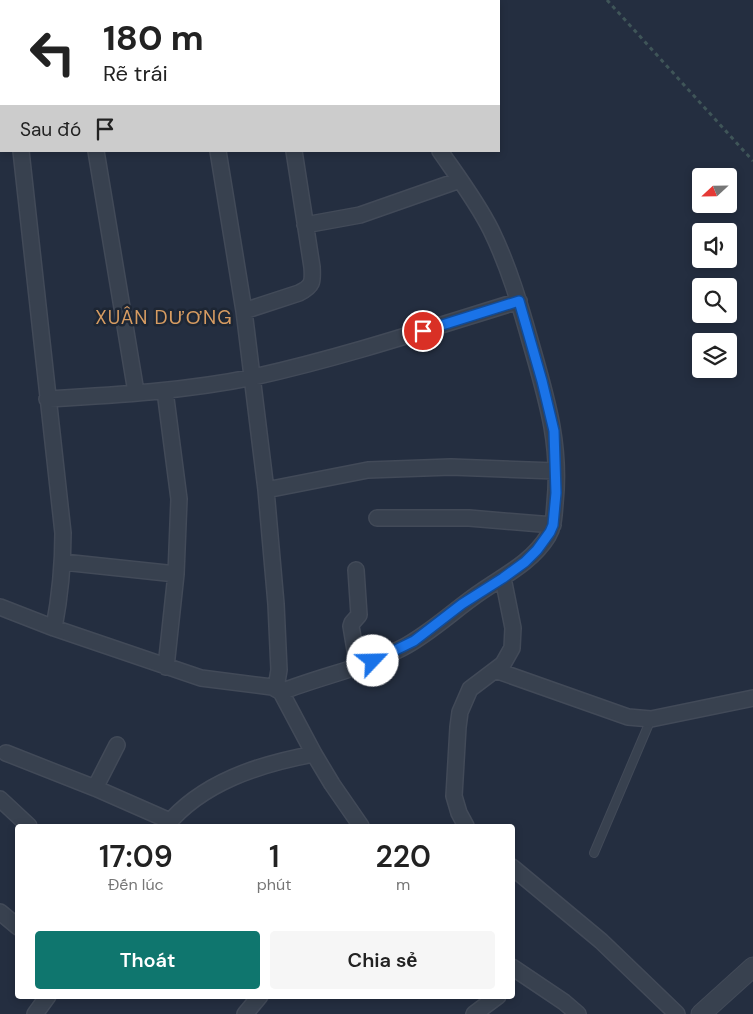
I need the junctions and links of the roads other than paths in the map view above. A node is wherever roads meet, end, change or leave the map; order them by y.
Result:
1 (21, 152) edge
2 (96, 152) edge
3 (218, 152) edge
4 (294, 152) edge
5 (441, 152) edge
6 (460, 180) junction
7 (305, 225) junction
8 (519, 301) junction
9 (244, 311) junction
10 (252, 377) junction
11 (165, 391) junction
12 (136, 392) junction
13 (47, 399) junction
14 (556, 471) junction
15 (266, 490) junction
16 (377, 518) dead end
17 (553, 525) junction
18 (63, 562) junction
19 (356, 570) dead end
20 (176, 574) junction
21 (504, 584) junction
22 (0, 607) edge
23 (54, 628) junction
24 (166, 667) junction
25 (358, 668) junction
26 (495, 670) junction
27 (279, 690) junction
28 (753, 698) edge
29 (652, 719) junction
30 (117, 745) dead end
31 (6, 753) dead end
32 (314, 754) junction
33 (94, 788) junction
34 (0, 799) edge
35 (27, 824) edge
36 (168, 824) edge
37 (360, 824) edge
38 (465, 824) edge
39 (594, 853) dead end
40 (515, 869) edge
41 (0, 912) edge
42 (15, 924) edge
43 (753, 967) edge
44 (516, 976) edge
45 (46, 999) edge
46 (258, 999) edge
47 (494, 999) edge
48 (35, 1014) edge
49 (245, 1014) edge
50 (474, 1014) edge
51 (578, 1014) edge
52 (676, 1014) edge
53 (701, 1014) edge

1 - 13 street
2 - 12 street
3 - 9 street
4 - 7 street
5 - 6 street
6 - 7 street
6 - 8 street
7 - 9 street
8 - 10 street
8 - 14 street
9 - 10 street
10 - 11 street
10 - 15 street
11 - 12 street
11 - 20 street
12 - 13 street
13 - 18 street
14 - 15 street
14 - 17 street
15 - 27 street
16 - 17 street
17 - 21 street
18 - 20 street
18 - 23 street
19 - 25 street
20 - 24 street
21 - 25 street
21 - 26 street
22 - 23 street
23 - 24 street
24 - 27 street
25 - 27 street
26 - 29 street
26 - 38 street
27 - 32 street
28 - 29 street
29 - 39 lane
30 - 33 street
31 - 33 street
32 - 36 street
32 - 37 street
33 - 36 street
34 - 35 street
40 - 52 street
41 - 42 street
43 - 53 street
44 - 51 street
45 - 48 street
46 - 49 street
47 - 50 street

